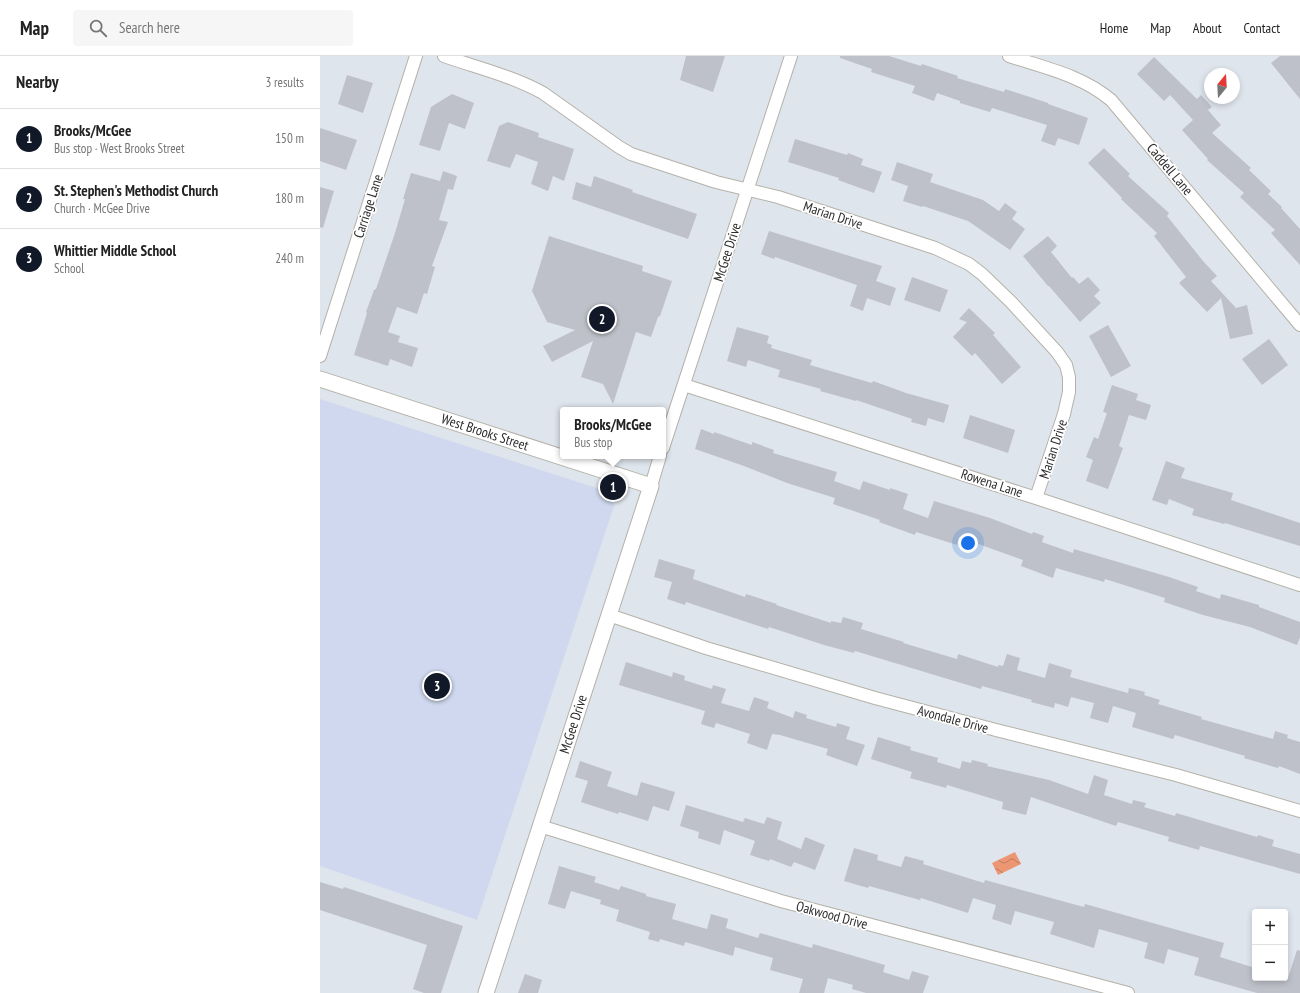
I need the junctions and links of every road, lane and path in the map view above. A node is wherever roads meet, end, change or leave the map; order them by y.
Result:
1 (416, 56) edge
2 (444, 56) edge
3 (791, 56) edge
4 (1009, 56) edge
5 (747, 190) junction
6 (1300, 325) edge
7 (320, 356) edge
8 (320, 379) edge
9 (684, 385) junction
10 (666, 439) edge
11 (560, 457) edge
12 (567, 459) edge
13 (659, 459) edge
14 (651, 486) junction
15 (1036, 498) junction
16 (1300, 585) edge
17 (609, 615) junction
18 (1300, 811) edge
19 (540, 826) junction
20 (486, 993) edge
21 (1128, 993) edge

1 - 7 street, Carriage Lane
2 - 5 street, Marian Drive
3 - 5 street, McGee Drive
4 - 6 street, Caddell Lane
5 - 9 street, McGee Drive
5 - 15 street, Marian Drive
8 - 11 street, West Brooks Street
9 - 10 street, McGee Drive
9 - 15 street, Rowena Lane
12 - 14 street, West Brooks Street
13 - 14 street, McGee Drive
14 - 17 street, McGee Drive
15 - 16 street, Rowena Lane
17 - 18 street, Avondale Drive
17 - 19 street, McGee Drive
19 - 20 street, McGee Drive
19 - 21 street, Oakwood Drive

